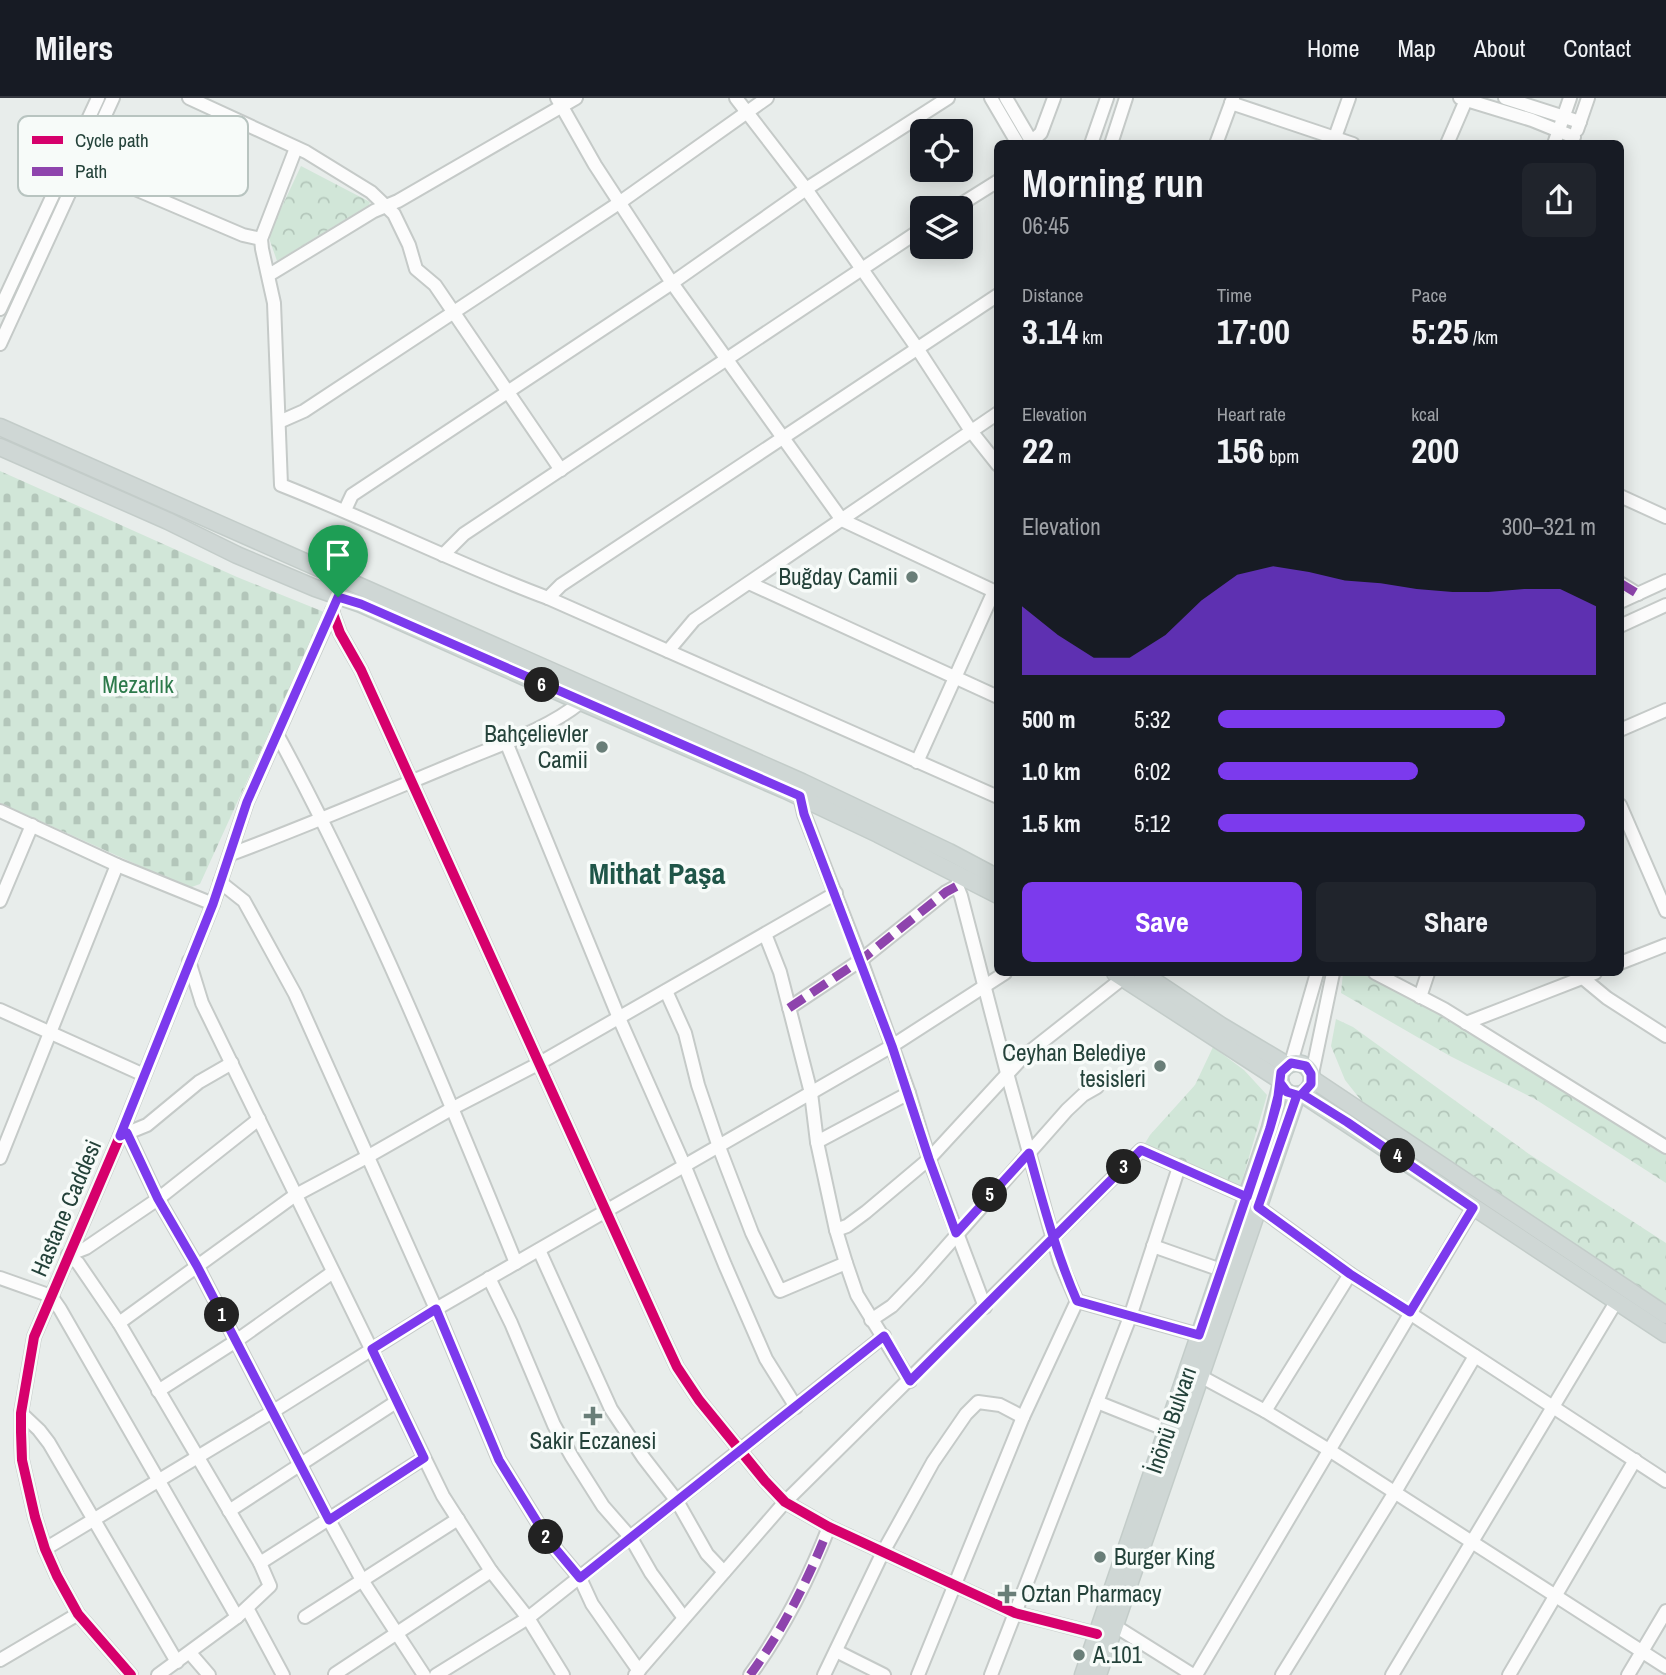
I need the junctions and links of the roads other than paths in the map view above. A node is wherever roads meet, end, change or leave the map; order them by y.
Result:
1 (98, 98) edge
2 (113, 98) edge
3 (188, 98) edge
4 (576, 98) edge
5 (736, 98) edge
6 (767, 98) edge
7 (948, 98) edge
8 (991, 98) edge
9 (1007, 98) edge
10 (1054, 98) edge
11 (1107, 98) edge
12 (1126, 98) edge
13 (1349, 98) edge
14 (1506, 98) edge
15 (1570, 98) edge
16 (1588, 98) edge
17 (1463, 99) edge
18 (557, 101) edge
19 (1232, 101) edge
20 (746, 111) junction
21 (90, 116) edge
22 (105, 116) edge
23 (227, 116) edge
24 (1563, 116) junction
25 (1580, 122) junction
26 (248, 126) edge
27 (1558, 130) junction
28 (1016, 140) edge
29 (1032, 140) edge
30 (1035, 140) edge
31 (1092, 140) edge
32 (1112, 140) edge
33 (1217, 140) edge
34 (1334, 140) edge
35 (1448, 140) edge
36 (1555, 140) edge
37 (1572, 140) edge
38 (296, 148) junction
39 (994, 184) edge
40 (806, 189) junction
41 (52, 196) edge
42 (68, 196) edge
43 (152, 196) edge
44 (973, 197) edge
45 (619, 203) junction
46 (386, 206) junction
47 (910, 237) edge
48 (261, 239) junction
49 (861, 269) junction
50 (269, 275) junction
51 (672, 283) junction
52 (994, 298) edge
53 (0, 309) edge
54 (453, 312) junction
55 (0, 344) edge
56 (917, 348) junction
57 (727, 358) junction
58 (507, 391) junction
59 (994, 416) edge
60 (279, 422) junction
61 (0, 426) edge
62 (971, 431) junction
63 (785, 438) junction
64 (0, 447) edge
65 (994, 460) edge
66 (561, 470) junction
67 (1624, 498) edge
68 (345, 510) junction
69 (1666, 517) edge
70 (842, 520) junction
71 (255, 538) junction
72 (443, 555) junction
73 (246, 559) junction
74 (321, 567) junction
75 (1666, 582) edge
76 (749, 583) junction
77 (1624, 585) edge
78 (315, 588) junction
79 (994, 591) edge
80 (1638, 594) junction
81 (994, 596) edge
82 (548, 598) junction
83 (1624, 599) edge
84 (335, 604) junction
85 (1664, 609) edge
86 (1624, 624) edge
87 (668, 651) junction
88 (956, 679) junction
89 (994, 695) edge
90 (581, 702) junction
91 (1666, 710) edge
92 (1624, 728) edge
93 (277, 734) junction
94 (506, 742) junction
95 (917, 762) junction
96 (410, 782) junction
97 (994, 795) edge
98 (800, 796) junction
99 (0, 811) edge
100 (1624, 814) edge
101 (323, 820) junction
102 (32, 825) junction
103 (231, 854) junction
104 (117, 865) junction
105 (994, 876) edge
106 (958, 881) junction
107 (220, 882) junction
108 (836, 893) junction
109 (994, 894) edge
110 (0, 901) edge
111 (213, 904) junction
112 (1666, 911) edge
113 (765, 934) junction
114 (1666, 945) edge
115 (861, 960) junction
116 (190, 961) junction
117 (1624, 961) edge
118 (1001, 976) edge
119 (1118, 976) edge
120 (1121, 976) edge
121 (1146, 976) edge
122 (1316, 976) edge
123 (1331, 976) edge
124 (1381, 976) edge
125 (1427, 976) edge
126 (1579, 976) edge
127 (1586, 976) edge
128 (985, 988) junction
129 (666, 991) junction
130 (1420, 997) junction
131 (789, 1008) junction
132 (0, 1010) edge
133 (619, 1018) junction
134 (1466, 1023) junction
135 (50, 1031) junction
136 (1666, 1036) edge
137 (892, 1046) junction
138 (232, 1063) junction
139 (538, 1064) junction
140 (1007, 1073) junction
141 (1285, 1073) junction
142 (144, 1074) junction
143 (1312, 1077) junction
144 (1097, 1087) dead end
145 (811, 1093) junction
146 (909, 1093) junction
147 (1299, 1094) junction
148 (453, 1108) junction
149 (259, 1119) junction
150 (123, 1134) junction
151 (817, 1142) junction
152 (719, 1147) junction
153 (1666, 1147) edge
154 (1029, 1153) junction
155 (367, 1157) junction
156 (0, 1158) edge
157 (929, 1159) junction
158 (685, 1167) junction
159 (1179, 1167) junction
160 (294, 1196) junction
161 (158, 1199) junction
162 (1252, 1202) junction
163 (1473, 1208) junction
164 (606, 1212) junction
165 (836, 1230) junction
166 (956, 1233) junction
167 (1053, 1239) junction
168 (1153, 1246) junction
169 (539, 1250) junction
170 (68, 1255) junction
171 (516, 1263) junction
172 (846, 1263) junction
173 (197, 1266) junction
174 (1221, 1270) junction
175 (333, 1272) junction
176 (1350, 1274) junction
177 (0, 1278) edge
178 (489, 1279) junction
179 (51, 1296) junction
180 (1077, 1301) junction
181 (1616, 1302) junction
182 (985, 1307) junction
183 (436, 1309) junction
184 (1410, 1312) junction
185 (1666, 1315) edge
186 (1130, 1317) junction
187 (871, 1320) junction
188 (119, 1323) junction
189 (1666, 1334) edge
190 (1199, 1335) junction
191 (884, 1336) junction
192 (236, 1341) junction
193 (372, 1349) junction
194 (1475, 1356) junction
195 (1200, 1376) junction
196 (910, 1381) junction
197 (158, 1391) junction
198 (396, 1402) junction
199 (1097, 1402) junction
200 (796, 1407) junction
201 (1554, 1407) junction
202 (1265, 1411) junction
203 (272, 1412) junction
204 (21, 1413) junction
205 (1023, 1417) junction
206 (1167, 1430) junction
207 (1329, 1450) junction
208 (741, 1451) junction
209 (197, 1457) junction
210 (424, 1458) junction
211 (1635, 1460) junction
212 (300, 1463) junction
213 (159, 1480) junction
214 (1666, 1480) edge
215 (1395, 1492) junction
216 (677, 1501) junction
217 (785, 1502) junction
218 (229, 1511) junction
219 (94, 1519) junction
220 (458, 1519) junction
221 (329, 1520) junction
222 (828, 1527) junction
223 (631, 1538) junction
224 (1473, 1542) junction
225 (45, 1549) junction
226 (883, 1552) junction
227 (260, 1563) junction
228 (491, 1571) junction
229 (724, 1572) junction
230 (580, 1578) junction
231 (362, 1580) junction
232 (954, 1583) junction
233 (1555, 1596) junction
234 (1666, 1611) edge
235 (242, 1613) junction
236 (1015, 1613) junction
237 (78, 1614) junction
238 (305, 1617) dead end
239 (528, 1618) junction
240 (684, 1618) junction
241 (1115, 1626) junction
242 (397, 1632) junction
243 (1097, 1634) junction
244 (836, 1651) junction
245 (190, 1653) junction
246 (1641, 1653) junction
247 (0, 1660) edge
248 (177, 1662) junction
249 (1666, 1667) edge
250 (637, 1673) edge
251 (335, 1674) edge
252 (131, 1675) edge
253 (158, 1675) edge
254 (209, 1675) edge
255 (283, 1675) edge
256 (424, 1675) edge
257 (436, 1675) edge
258 (562, 1675) edge
259 (750, 1675) edge
260 (824, 1675) edge
261 (884, 1675) edge
262 (918, 1675) edge
263 (991, 1675) edge
264 (1083, 1675) edge
265 (1098, 1675) edge
266 (1195, 1675) edge
267 (1282, 1675) edge
268 (1392, 1675) edge
269 (1508, 1675) edge
270 (1628, 1675) edge

1 - 21 street
2 - 22 street
3 - 23 street
4 - 18 street
5 - 20 street
6 - 20 street
7 - 40 street
8 - 28 street
9 - 29 street
10 - 30 street
11 - 31 street
12 - 32 street
13 - 34 street
14 - 24 street
15 - 24 street
16 - 25 street
17 - 27 street
17 - 35 street
18 - 45 street
18 - 46 street
19 - 33 street
19 - 34 street
20 - 40 street
20 - 45 street
24 - 25 street
24 - 27 street
25 - 37 street
26 - 38 street
27 - 36 street
27 - 37 street
38 - 46 street
38 - 48 street
39 - 44 street
40 - 49 street
40 - 51 street
41 - 53 street
42 - 55 street
43 - 48 street
45 - 51 street
45 - 54 street
46 - 50 street
46 - 54 street
47 - 49 street
48 - 50 street
49 - 56 street
49 - 57 street
50 - 60 street
51 - 57 street
51 - 58 street
52 - 56 street
54 - 58 street
54 - 60 street
56 - 62 street
56 - 63 street
57 - 63 street
57 - 66 street
58 - 66 street
58 - 68 street
59 - 62 street
60 - 68 street
61 - 71 main road
62 - 65 street
62 - 70 street
63 - 70 street
63 - 82 street
64 - 73 main road
66 - 72 street
67 - 69 street
68 - 72 street
70 - 76 street
70 - 79 street
71 - 73 main road
71 - 74 main road
72 - 82 street
73 - 78 main road
74 - 78 main road
74 - 105 main road
75 - 80 street
76 - 87 street
76 - 88 street
77 - 80 street
78 - 84 main road
80 - 83 street
81 - 88 street
82 - 87 street
84 - 90 main road
84 - 93 street, Hastane Caddesi
84 - 96 street
85 - 86 street
87 - 95 street
88 - 89 street
88 - 95 street
90 - 94 street
90 - 98 main road
91 - 92 street
93 - 101 street
93 - 103 street, Hastane Caddesi
94 - 96 street
94 - 133 street
95 - 97 street
96 - 101 street
96 - 139 street
98 - 106 main road
98 - 108 street
99 - 102 street
100 - 112 street
101 - 103 street
101 - 148 street
102 - 104 street
102 - 110 street
103 - 107 street, Hastane Caddesi
104 - 111 street
104 - 135 street
106 - 109 main road
106 - 115 street
106 - 128 street
107 - 111 street, Hastane Caddesi
107 - 155 street
108 - 113 street
108 - 115 street
111 - 116 street, Hastane Caddesi
113 - 129 street
113 - 131 street
114 - 117 street
115 - 131 street
115 - 137 street
116 - 138 street
116 - 142 street, Hastane Caddesi
118 - 128 street
119 - 140 street
120 - 141 main road
121 - 141 main road
122 - 141 street
123 - 143 street
124 - 130 street
125 - 130 street
126 - 134 street
127 - 136 street
128 - 137 street
128 - 140 street
129 - 133 street
129 - 152 street
130 - 134 street
131 - 145 street
132 - 135 street
133 - 139 street
133 - 158 street
134 - 153 street
135 - 142 street
135 - 156 street
137 - 145 street
137 - 146 street
138 - 149 street
138 - 150 street
139 - 148 street
139 - 164 street
140 - 154 street
140 - 157 street
141 - 143 main road
141 - 147 main road
141 - 162 main road, İnönü Bulvarı
142 - 150 street, Hastane Caddesi
143 - 147 main road
143 - 185 main road
144 - 154 street
145 - 151 street
145 - 152 street
146 - 151 street
146 - 157 street
147 - 162 main road, İnönü Bulvarı
147 - 163 main road
148 - 155 street
148 - 171 street
149 - 160 street
149 - 161 street
150 - 161 street
150 - 170 street, Hastane Caddesi
151 - 165 street
152 - 158 street
152 - 172 street
154 - 166 street
154 - 167 street
155 - 160 street
155 - 183 street
157 - 165 street
157 - 166 street
158 - 164 street
158 - 200 street
159 - 162 street
159 - 167 street
159 - 168 street
160 - 173 street
160 - 175 street
161 - 170 street
161 - 173 street
162 - 174 main road, İnönü Bulvarı
162 - 176 street
162 - 195 main road, İnönü Bulvarı
163 - 181 main road
163 - 184 street
164 - 169 street
164 - 208 street
165 - 172 street
166 - 182 street
166 - 187 street
167 - 180 street
167 - 182 street
168 - 174 street
168 - 186 street
169 - 171 street
169 - 216 street
170 - 179 street, Hastane Caddesi
170 - 188 street
171 - 178 street
172 - 187 street
173 - 188 street
173 - 192 street
174 - 190 main road, İnönü Bulvarı
175 - 192 street
175 - 193 street
176 - 184 street
176 - 202 street
177 - 179 street
178 - 183 street
178 - 223 street
179 - 204 street, Hastane Caddesi
179 - 213 street
180 - 186 street
180 - 205 street
181 - 189 main road
181 - 201 street
182 - 196 street
183 - 193 street
183 - 230 street
184 - 194 street
184 - 207 street
186 - 190 street
186 - 199 street
187 - 191 street
188 - 197 street
190 - 206 main road, İnönü Bulvarı
191 - 196 street
191 - 200 street
192 - 197 street
192 - 203 street
193 - 198 street
193 - 203 street
194 - 201 street
194 - 215 street
195 - 202 street
195 - 241 main road, İnönü Bulvarı
196 - 217 street
197 - 209 street
198 - 210 street
198 - 212 street
199 - 206 street
199 - 236 street
200 - 208 street
201 - 211 street
201 - 224 street
202 - 207 street
203 - 209 street
203 - 212 street
204 - 219 street
204 - 225 street, Hastane Caddesi
205 - 226 street
205 - 232 street
206 - 243 main road, İnönü Bulvarı
207 - 215 street
207 - 266 street
208 - 216 street
208 - 217 street
209 - 213 street
209 - 218 street
210 - 220 street
210 - 221 street
211 - 214 street
211 - 233 street
212 - 218 street
212 - 221 street
213 - 219 street
213 - 235 street
215 - 224 street
215 - 267 street
216 - 223 street
216 - 229 street
217 - 222 street
217 - 229 street
218 - 227 street
219 - 225 street
219 - 248 street
220 - 228 street
220 - 231 street
221 - 227 street
221 - 231 street
222 - 226 street
222 - 259 street
223 - 230 street
223 - 240 street
224 - 233 street
224 - 268 street
225 - 237 street, Hastane Caddesi
226 - 232 street
226 - 244 street
227 - 235 street
228 - 239 street
228 - 242 street
229 - 240 street
230 - 239 street
230 - 250 street
231 - 238 street
231 - 242 street
232 - 236 street
232 - 262 street
233 - 246 street
233 - 269 street
234 - 246 street
235 - 245 street
235 - 255 street
236 - 243 street
236 - 263 street
237 - 247 street
237 - 252 street, Hastane Caddesi
239 - 257 street
239 - 258 street
240 - 250 street
241 - 265 main road, İnönü Bulvarı
241 - 266 street
242 - 251 street
242 - 256 street
243 - 264 main road, İnönü Bulvarı
244 - 260 street
244 - 261 street
245 - 248 street
245 - 254 street
246 - 249 street
246 - 270 street
248 - 253 street

